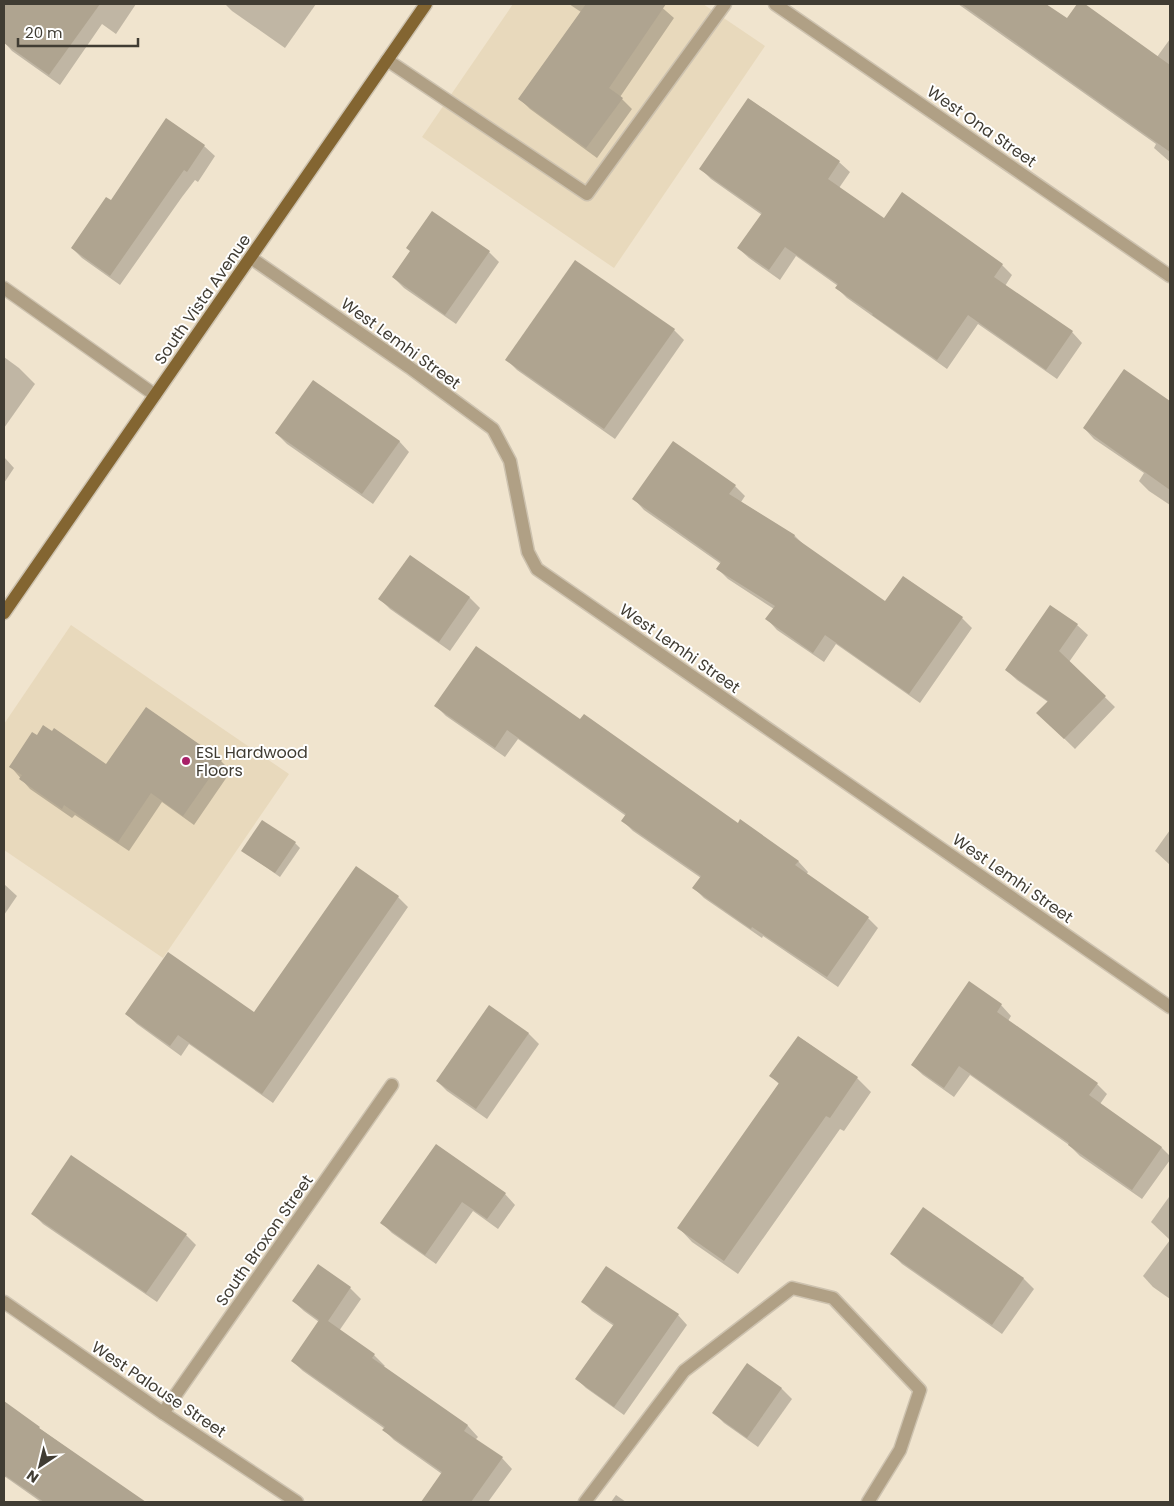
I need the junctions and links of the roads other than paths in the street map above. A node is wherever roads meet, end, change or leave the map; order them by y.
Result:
1 (426, 4) edge
2 (725, 4) edge
3 (775, 4) edge
4 (388, 60) junction
5 (251, 258) junction
6 (1170, 276) edge
7 (4, 288) edge
8 (155, 395) junction
9 (4, 613) edge
10 (1170, 1007) edge
11 (392, 1085) dead end
12 (4, 1302) edge
13 (164, 1413) junction
14 (297, 1502) edge
15 (585, 1502) edge
16 (868, 1502) edge

1 - 4 main road, South Vista Avenue
2 - 4 street
3 - 6 street, West Ona Street
4 - 5 main road, South Vista Avenue
5 - 8 main road, South Vista Avenue
5 - 10 street, West Lemhi Street
7 - 8 street
8 - 9 main road, South Vista Avenue
11 - 13 street, South Broxon Street
12 - 13 street, West Palouse Street
13 - 14 street, West Palouse Street
15 - 16 street

